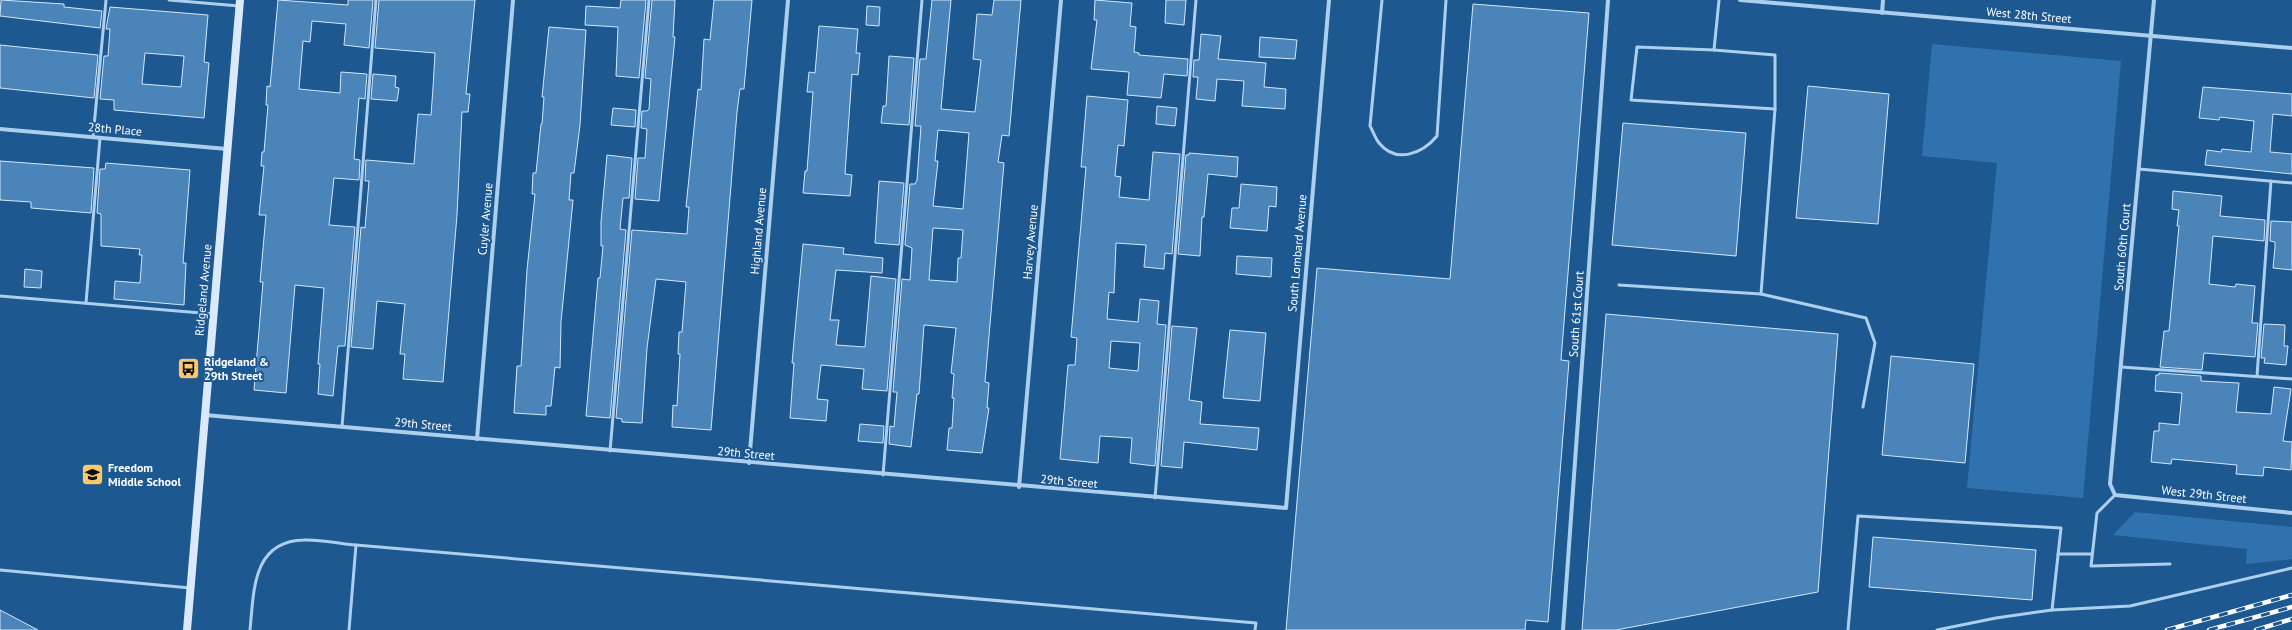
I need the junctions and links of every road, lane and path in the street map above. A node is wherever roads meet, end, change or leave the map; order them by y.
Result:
1 (106, 0) edge
2 (169, 0) edge
3 (376, 0) edge
4 (513, 0) edge
5 (649, 0) edge
6 (788, 0) edge
7 (922, 0) edge
8 (1061, 0) edge
9 (1196, 0) edge
10 (1329, 0) edge
11 (1382, 0) edge
12 (1446, 0) edge
13 (1608, 0) edge
14 (1719, 0) edge
15 (1740, 0) edge
16 (1883, 0) edge
17 (2154, 0) edge
18 (240, 3) edge
19 (1882, 13) junction
20 (2152, 36) junction
21 (2292, 48) edge
22 (1714, 50) junction
23 (1775, 109) junction
24 (0, 129) edge
25 (93, 137) junction
26 (100, 138) junction
27 (227, 149) junction
28 (2139, 169) junction
29 (2271, 181) junction
30 (2292, 183) edge
31 (1619, 285) dead end
32 (1761, 294) junction
33 (0, 296) edge
34 (86, 303) junction
35 (213, 314) junction
36 (2121, 367) junction
37 (2257, 376) junction
38 (2292, 379) edge
39 (1863, 407) dead end
40 (205, 415) junction
41 (342, 427) junction
42 (477, 439) junction
43 (610, 451) junction
44 (749, 463) junction
45 (882, 475) junction
46 (1019, 487) junction
47 (2115, 495) junction
48 (1156, 498) junction
49 (1286, 508) joint
50 (2292, 513) edge
51 (356, 545) junction
52 (2058, 554) junction
53 (2092, 554) junction
54 (2170, 564) dead end
55 (2292, 568) edge
56 (0, 570) edge
57 (190, 588) junction
58 (2052, 610) junction
59 (187, 630) edge
60 (250, 630) edge
61 (349, 630) edge
62 (1255, 630) edge
63 (1563, 630) edge
64 (1848, 630) edge
65 (1937, 630) edge

1 - 25 lane
2 - 18 lane
3 - 41 lane
4 - 42 street, Cuyler Avenue
5 - 43 lane
6 - 44 street, Highland Avenue
7 - 45 lane
8 - 46 street, Harvey Avenue
9 - 48 lane
10 - 49 street, South Lombard Avenue
11 - 12 lane
13 - 63 street, South 61st Court
14 - 22 lane
15 - 19 street, West 28th Street
16 - 19 street
17 - 20 street, South 60th Court
18 - 27 street, Ridgeland Avenue
19 - 20 street, West 28th Street
20 - 21 street, West 28th Street
20 - 28 street, South 60th Court
22 - 23 lane
22 - 23 lane
23 - 32 lane
24 - 25 street, 28th Place
25 - 26 street, 28th Place
26 - 27 street, 28th Place
26 - 34 lane
27 - 35 street, Ridgeland Avenue
28 - 29 lane
28 - 36 street, South 60th Court
29 - 30 lane
29 - 37 lane
31 - 32 lane
32 - 39 lane
33 - 34 lane
34 - 35 lane
35 - 40 street, Ridgeland Avenue
36 - 37 lane
36 - 47 street, South 60th Court
37 - 38 lane
40 - 41 street, 29th Street
40 - 57 street, Ridgeland Avenue
41 - 42 street, 29th Street
42 - 43 street, 29th Street
43 - 44 street, 29th Street
44 - 45 street, 29th Street
45 - 46 street, 29th Street
46 - 48 street, 29th Street
47 - 50 street, West 29th Street
47 - 53 lane
48 - 49 street, 29th Street
51 - 60 lane
51 - 61 lane
51 - 62 lane
52 - 53 lane
52 - 58 lane
52 - 64 lane
53 - 54 lane
55 - 58 lane
56 - 57 lane
57 - 59 street, Ridgeland Avenue
58 - 65 lane

